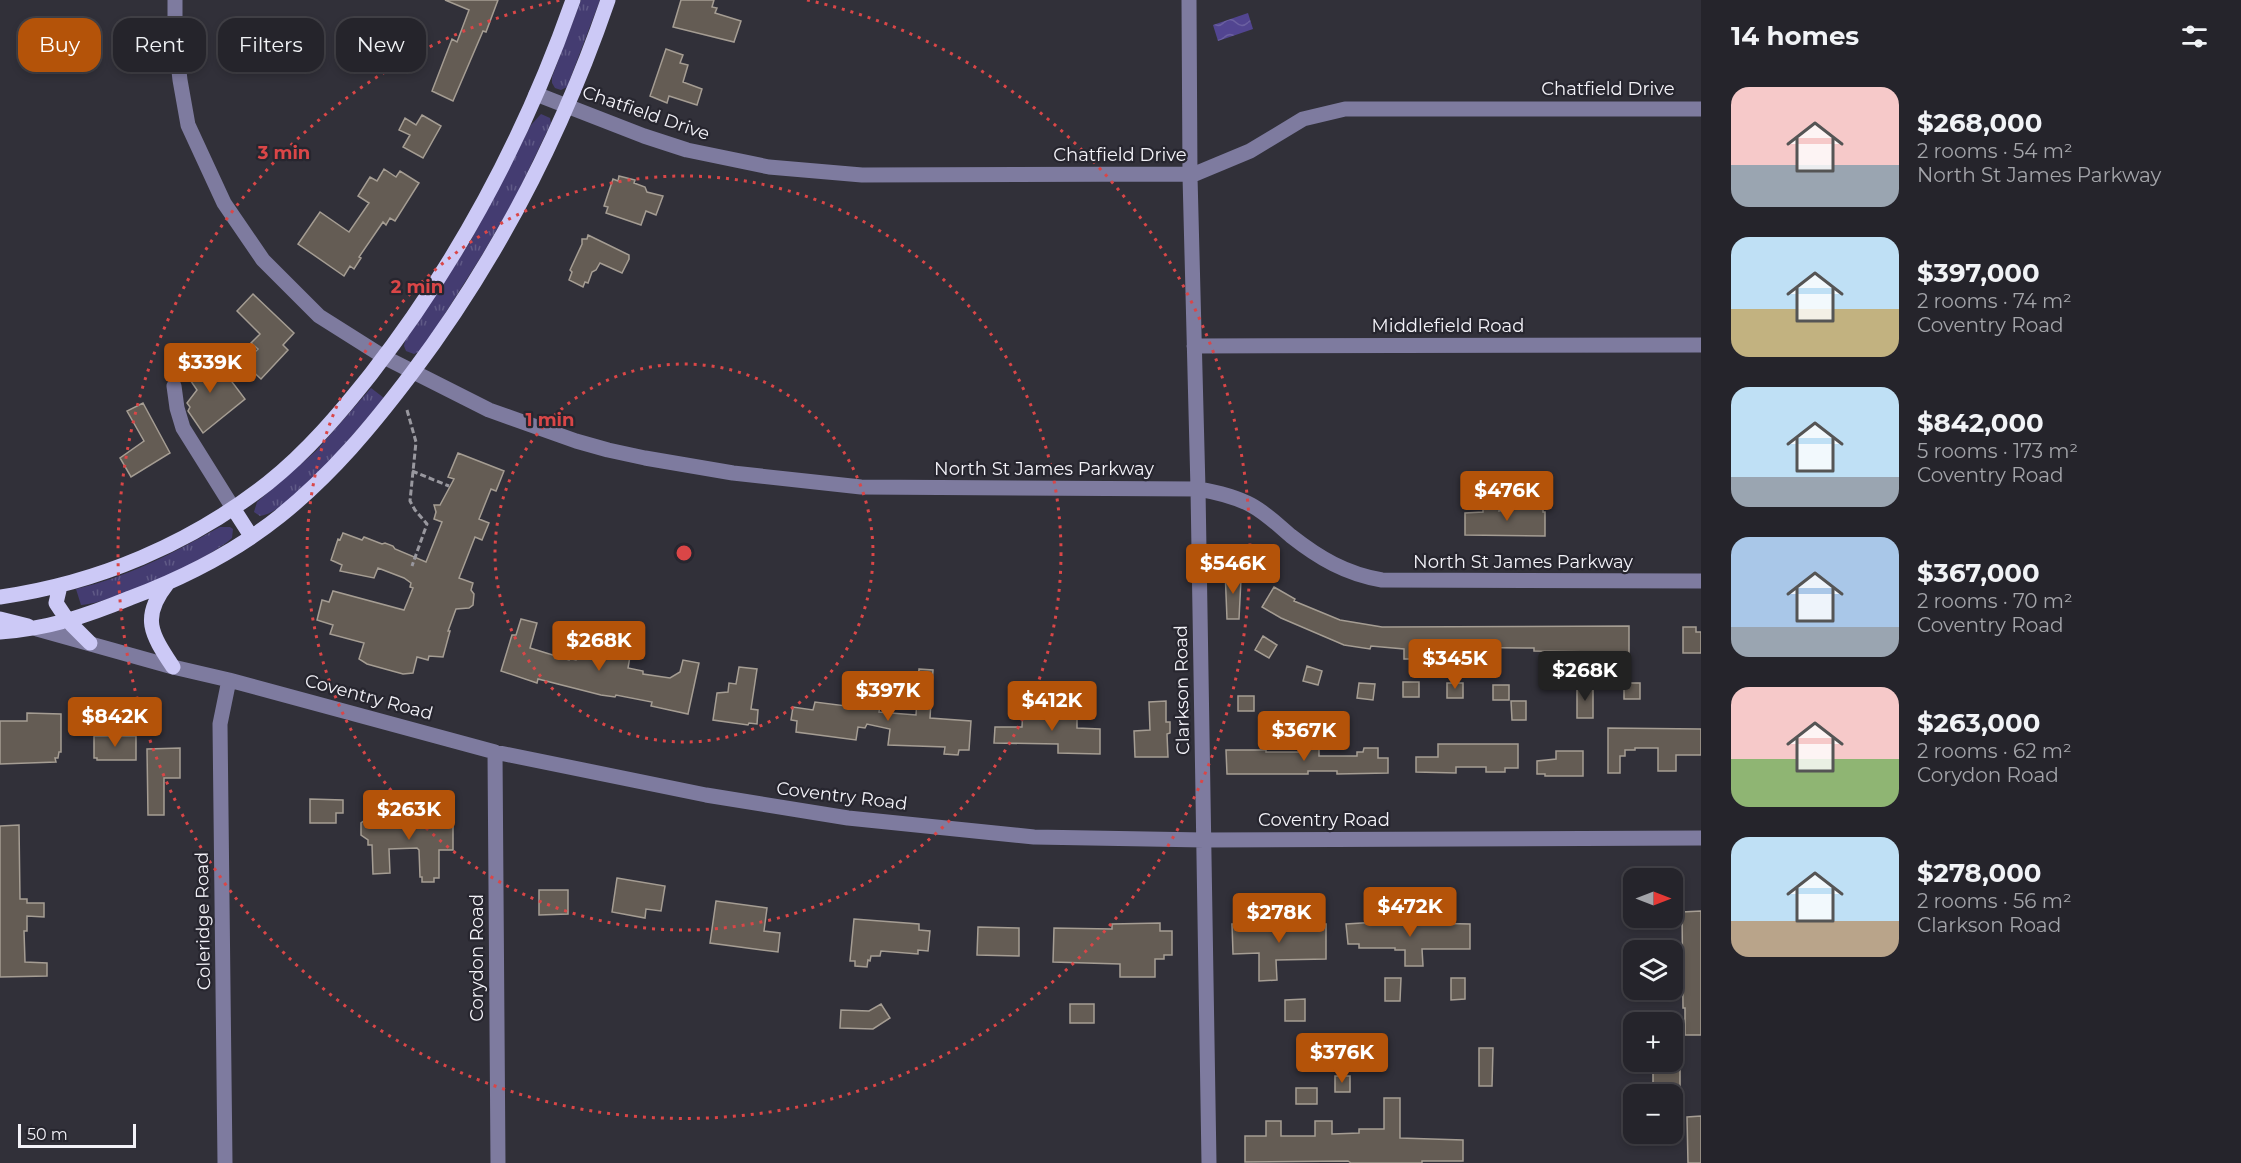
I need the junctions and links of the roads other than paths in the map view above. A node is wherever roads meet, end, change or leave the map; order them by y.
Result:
1 (175, 0) edge
2 (573, 0) edge
3 (608, 0) edge
4 (1189, 0) edge
5 (536, 93) junction
6 (567, 106) junction
7 (1701, 109) edge
8 (1190, 176) junction
9 (1701, 345) edge
10 (1194, 346) junction
11 (384, 357) junction
12 (413, 372) junction
13 (174, 386) dead end
14 (1198, 489) junction
15 (233, 508) junction
16 (251, 536) junction
17 (1701, 581) edge
18 (168, 583) junction
19 (60, 586) junction
20 (0, 597) edge
21 (0, 619) edge
22 (68, 621) junction
23 (37, 629) junction
24 (0, 632) edge
25 (90, 643) junction
26 (173, 667) junction
27 (229, 680) junction
28 (495, 752) junction
29 (1701, 838) edge
30 (1204, 840) junction
31 (225, 1163) edge
32 (498, 1163) edge
33 (1209, 1163) edge

1 - 11 street, North St James Parkway
2 - 5 main road
3 - 6 main road
4 - 8 street, Clarkson Road
5 - 6 street, Chatfield Drive
5 - 11 main road
6 - 8 street, Chatfield Drive
6 - 12 main road
7 - 8 street, Chatfield Drive
8 - 10 street, Clarkson Road
9 - 10 street, Middlefield Road
10 - 14 street, Clarkson Road
11 - 12 street, North St James Parkway
11 - 15 main road
12 - 14 street, North St James Parkway
12 - 16 main road
13 - 15 street
14 - 17 street, North St James Parkway
14 - 30 street, Clarkson Road
15 - 16 main road
15 - 19 main road
16 - 18 main road
18 - 22 main road
18 - 26 main road
19 - 20 main road
19 - 22 main road
21 - 23 main road, Coventry Road
22 - 23 main road
22 - 25 main road
23 - 24 main road
23 - 25 street, Coventry Road
25 - 26 street, Coventry Road
26 - 27 street, Coventry Road
27 - 28 street, Coventry Road
27 - 31 street, Coleridge Road
28 - 30 street, Coventry Road
28 - 32 street, Corydon Road
29 - 30 street, Coventry Road
30 - 33 street, Clarkson Road

